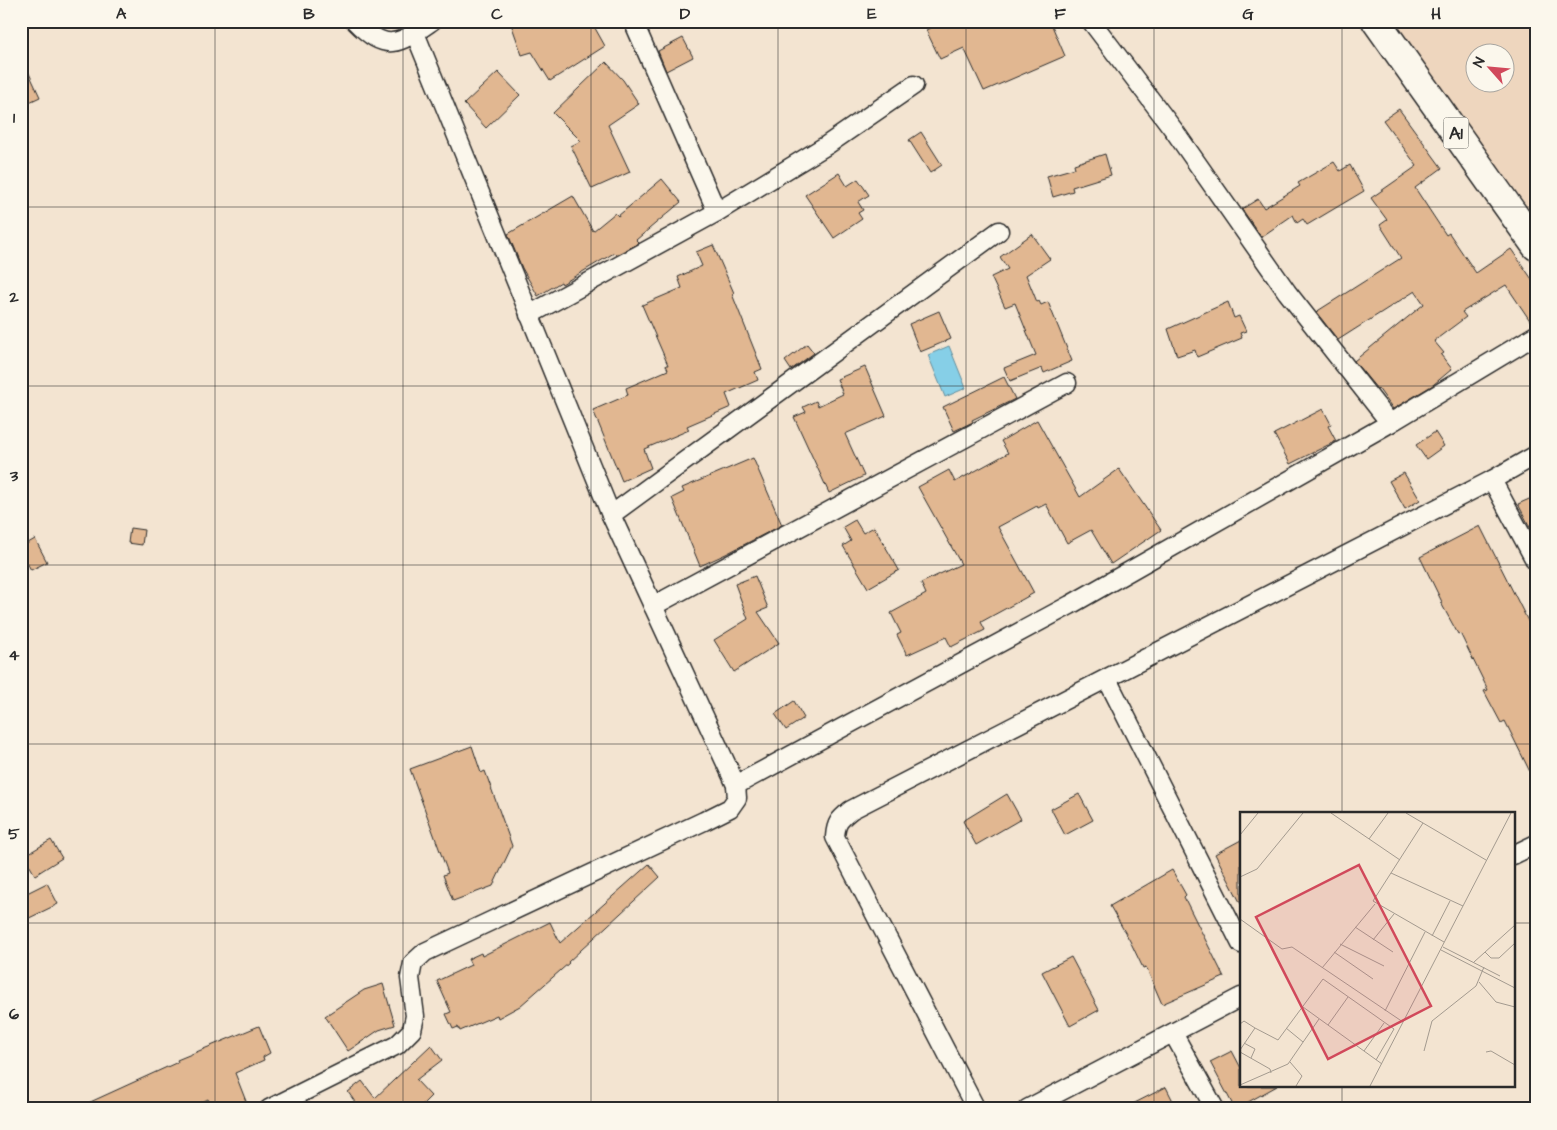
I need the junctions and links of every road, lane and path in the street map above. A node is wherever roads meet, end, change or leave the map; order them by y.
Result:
1 (355, 21) edge
2 (432, 21) edge
3 (633, 21) edge
4 (1091, 21) edge
5 (1376, 21) edge
6 (415, 33) junction
7 (914, 86) dead end
8 (717, 212) junction
9 (999, 231) dead end
10 (1536, 246) edge
11 (529, 315) junction
12 (1536, 335) edge
13 (1067, 382) dead end
14 (1390, 423) junction
15 (1536, 455) edge
16 (1492, 480) junction
17 (611, 515) junction
18 (1536, 562) edge
19 (653, 606) junction
20 (1107, 679) junction
21 (736, 785) junction
22 (1536, 844) edge
23 (1514, 855) edge
24 (1240, 942) edge
25 (1240, 999) edge
26 (1173, 1033) junction
27 (269, 1109) edge
28 (976, 1109) edge
29 (1027, 1109) edge
30 (1215, 1109) edge

1 - 6 street
2 - 6 street
3 - 8 street
4 - 14 street
5 - 10 highway, A1
6 - 11 street
7 - 8 street
8 - 11 street
9 - 17 street
11 - 17 street
12 - 14 street
13 - 19 street
14 - 21 street
15 - 16 street
16 - 18 street
16 - 20 street
17 - 19 street
19 - 21 street
20 - 24 street
20 - 28 street
21 - 27 street
22 - 23 street
25 - 26 street
26 - 29 street
26 - 30 street

